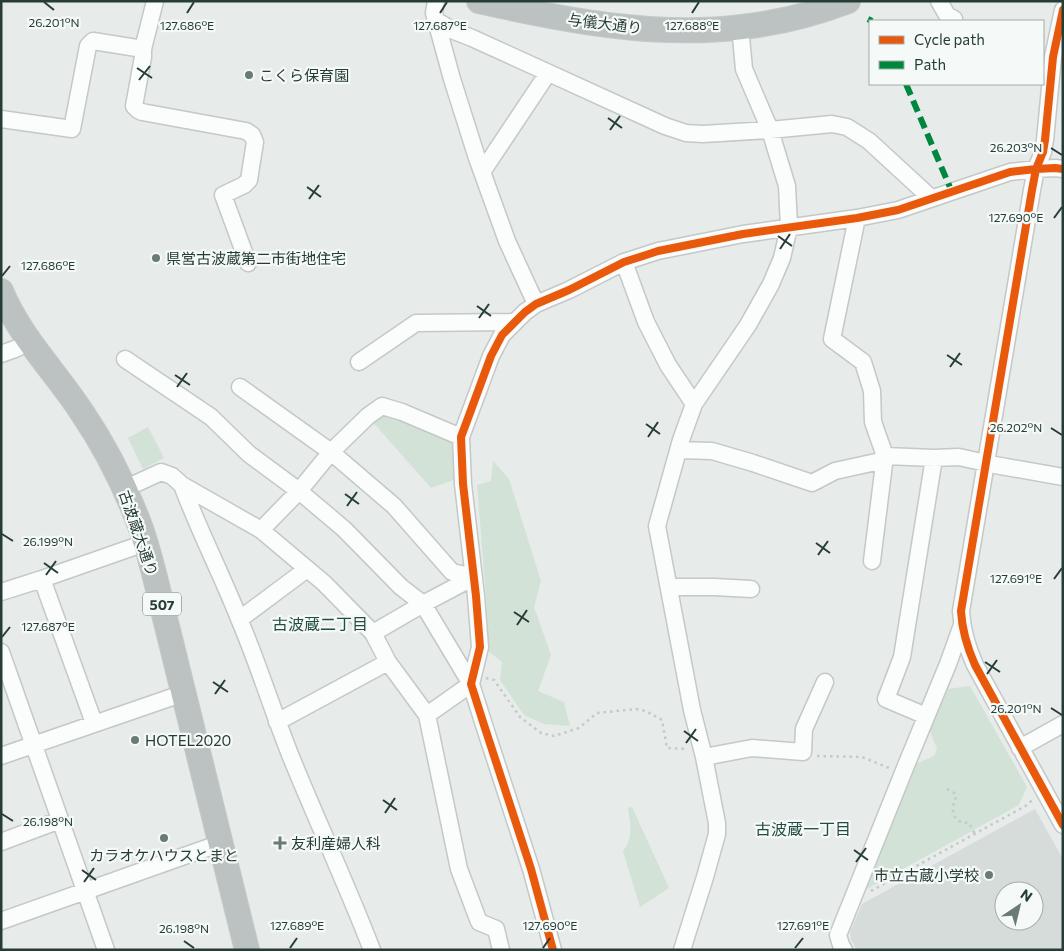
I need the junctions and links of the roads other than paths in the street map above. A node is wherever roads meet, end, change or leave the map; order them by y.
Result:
1 (155, 1) edge
2 (436, 1) edge
3 (480, 1) edge
4 (848, 1) edge
5 (938, 1) edge
6 (560, 9) edge
7 (1063, 10) edge
8 (436, 20) junction
9 (954, 20) dead end
10 (740, 28) junction
11 (143, 49) junction
12 (548, 73) junction
13 (1, 119) edge
14 (770, 130) junction
15 (1036, 169) junction
16 (1063, 169) edge
17 (482, 172) junction
18 (931, 198) junction
19 (857, 218) junction
20 (789, 227) junction
21 (624, 262) junction
22 (248, 263) dead end
23 (1, 291) edge
24 (536, 304) junction
25 (514, 322) junction
26 (29, 342) junction
27 (1, 354) edge
28 (125, 359) dead end
29 (359, 362) dead end
30 (240, 387) dead end
31 (694, 404) junction
32 (461, 437) junction
33 (678, 450) junction
34 (331, 452) junction
35 (885, 458) junction
36 (934, 458) junction
37 (985, 463) junction
38 (1063, 477) edge
39 (182, 485) junction
40 (124, 489) junction
41 (298, 491) junction
42 (261, 530) junction
43 (145, 543) junction
44 (872, 561) dead end
45 (307, 569) junction
46 (474, 577) junction
47 (42, 579) junction
48 (669, 587) junction
49 (751, 589) dead end
50 (1, 592) edge
51 (423, 604) junction
52 (240, 619) junction
53 (962, 625) junction
54 (373, 633) junction
55 (388, 662) junction
56 (3, 663) edge
57 (948, 664) junction
58 (975, 665) junction
59 (472, 679) junction
60 (825, 682) dead end
61 (184, 693) junction
62 (426, 715) junction
63 (926, 716) junction
64 (277, 722) junction
65 (94, 723) junction
66 (1063, 724) edge
67 (34, 744) junction
68 (1020, 748) junction
69 (703, 753) junction
70 (1, 756) edge
71 (60, 820) junction
72 (1063, 825) edge
73 (1, 842) edge
74 (221, 844) junction
75 (84, 891) junction
76 (1, 921) edge
77 (106, 950) edge
78 (247, 950) edge
79 (372, 950) edge
80 (501, 950) edge
81 (553, 950) edge
82 (682, 950) edge
83 (844, 950) edge

1 - 11 street
2 - 8 street
3 - 6 highway, 与儀大通り
4 - 10 highway, 与儀大通り
5 - 9 street
6 - 10 highway, 与儀大通り
7 - 15 street
8 - 12 street
8 - 17 street
10 - 14 street
11 - 13 street
11 - 22 street
12 - 14 street
12 - 17 street
14 - 18 street
14 - 20 street
15 - 16 street
15 - 18 street
15 - 37 street
17 - 24 street
18 - 19 street
19 - 20 street
19 - 35 street
20 - 21 street
20 - 31 street
21 - 24 street
21 - 31 street
23 - 26 highway, 古波蔵大通り / 507
24 - 25 street
25 - 29 street
25 - 32 street
26 - 27 street
26 - 40 highway, 古波蔵大通り / 507
28 - 41 street
30 - 34 street
31 - 33 street
32 - 34 street
32 - 46 street
33 - 35 street
33 - 48 street
34 - 41 street
34 - 46 street
35 - 36 street
35 - 44 street
36 - 37 street
36 - 63 street
37 - 38 street
37 - 53 street
39 - 40 street
39 - 42 street
39 - 52 street
40 - 43 highway, 古波蔵大通り / 507
41 - 42 street
41 - 51 street
42 - 45 street
43 - 47 street
43 - 61 highway, 古波蔵大通り / 507
45 - 52 street
45 - 54 street
46 - 51 street
46 - 59 street
47 - 50 street
47 - 65 street
48 - 49 street
48 - 69 street
51 - 54 street
51 - 59 street
52 - 64 street
53 - 57 street
53 - 58 street
54 - 55 street
55 - 62 street
55 - 64 street
56 - 67 street
57 - 58 street
57 - 63 street
58 - 68 street
59 - 62 street
59 - 81 street
60 - 69 street
61 - 65 street
61 - 74 highway, 古波蔵大通り / 507
62 - 80 street
63 - 83 street
64 - 79 street
65 - 67 street
66 - 68 street
67 - 70 street
67 - 71 street
68 - 72 street
69 - 82 street
71 - 73 street
71 - 75 street
74 - 75 street
74 - 78 highway, 古波蔵大通り / 507
75 - 76 street
75 - 77 street

